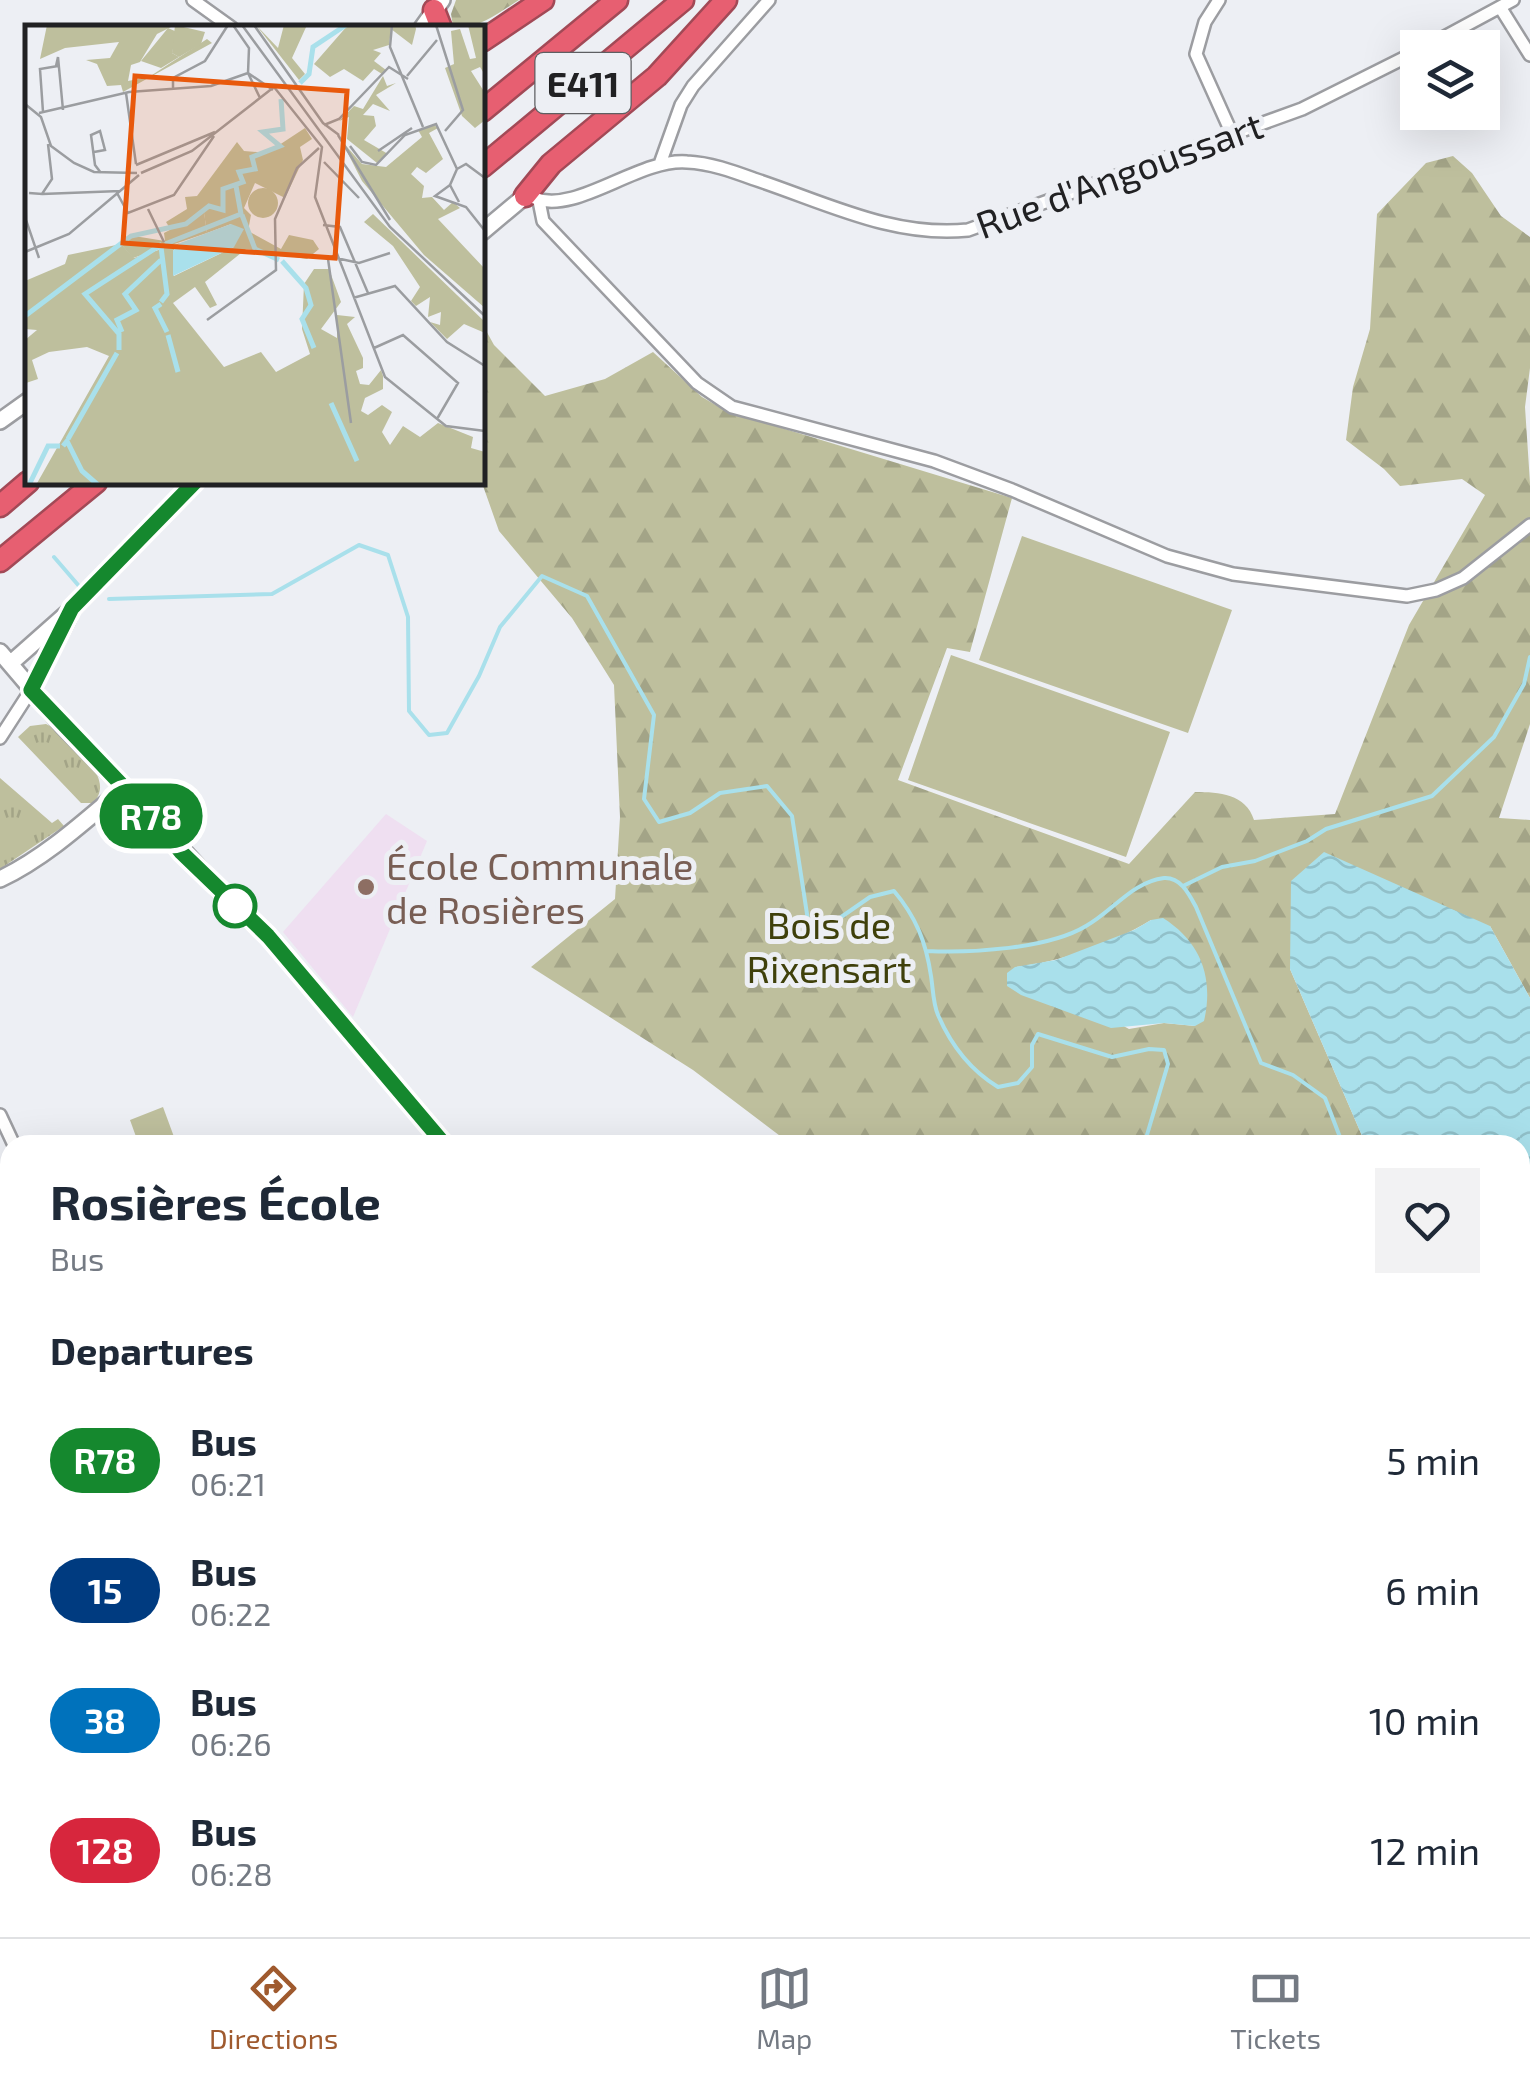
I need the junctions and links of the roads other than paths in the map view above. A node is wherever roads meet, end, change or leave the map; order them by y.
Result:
1 (193, 0) edge
2 (542, 0) edge
3 (617, 0) edge
4 (683, 0) edge
5 (726, 0) edge
6 (769, 0) edge
7 (1219, 0) edge
8 (1513, 0) edge
9 (1500, 7) junction
10 (228, 25) edge
11 (1457, 30) edge
12 (485, 39) edge
13 (1530, 55) edge
14 (1400, 60) edge
15 (485, 109) edge
16 (1232, 134) junction
17 (661, 162) junction
18 (485, 164) edge
19 (532, 198) junction
20 (485, 230) edge
21 (25, 403) edge
22 (0, 421) edge
23 (25, 485) edge
24 (92, 485) edge
25 (192, 485) edge
26 (0, 506) edge
27 (1530, 526) edge
28 (0, 561) edge
29 (72, 608) junction
30 (5, 657) edge
31 (31, 690) junction
32 (0, 738) edge
33 (124, 788) junction
34 (0, 879) edge
35 (437, 1135) edge

1 - 10 street
2 - 12 highway
3 - 15 highway, E411
4 - 18 highway, E411
5 - 19 highway
6 - 17 street
7 - 16 street
8 - 9 street, Rue d'Angoussart
9 - 11 street, Rue d'Angoussart
9 - 13 street
14 - 16 street, Rue d'Angoussart
16 - 17 street, Rue d'Angoussart
17 - 19 street, Rue d'Angoussart
19 - 20 street
19 - 27 street
21 - 22 street
23 - 26 highway
24 - 28 highway
25 - 29 street
29 - 30 street
29 - 31 street
30 - 31 street
31 - 32 street
31 - 33 street
33 - 34 street
33 - 35 street

